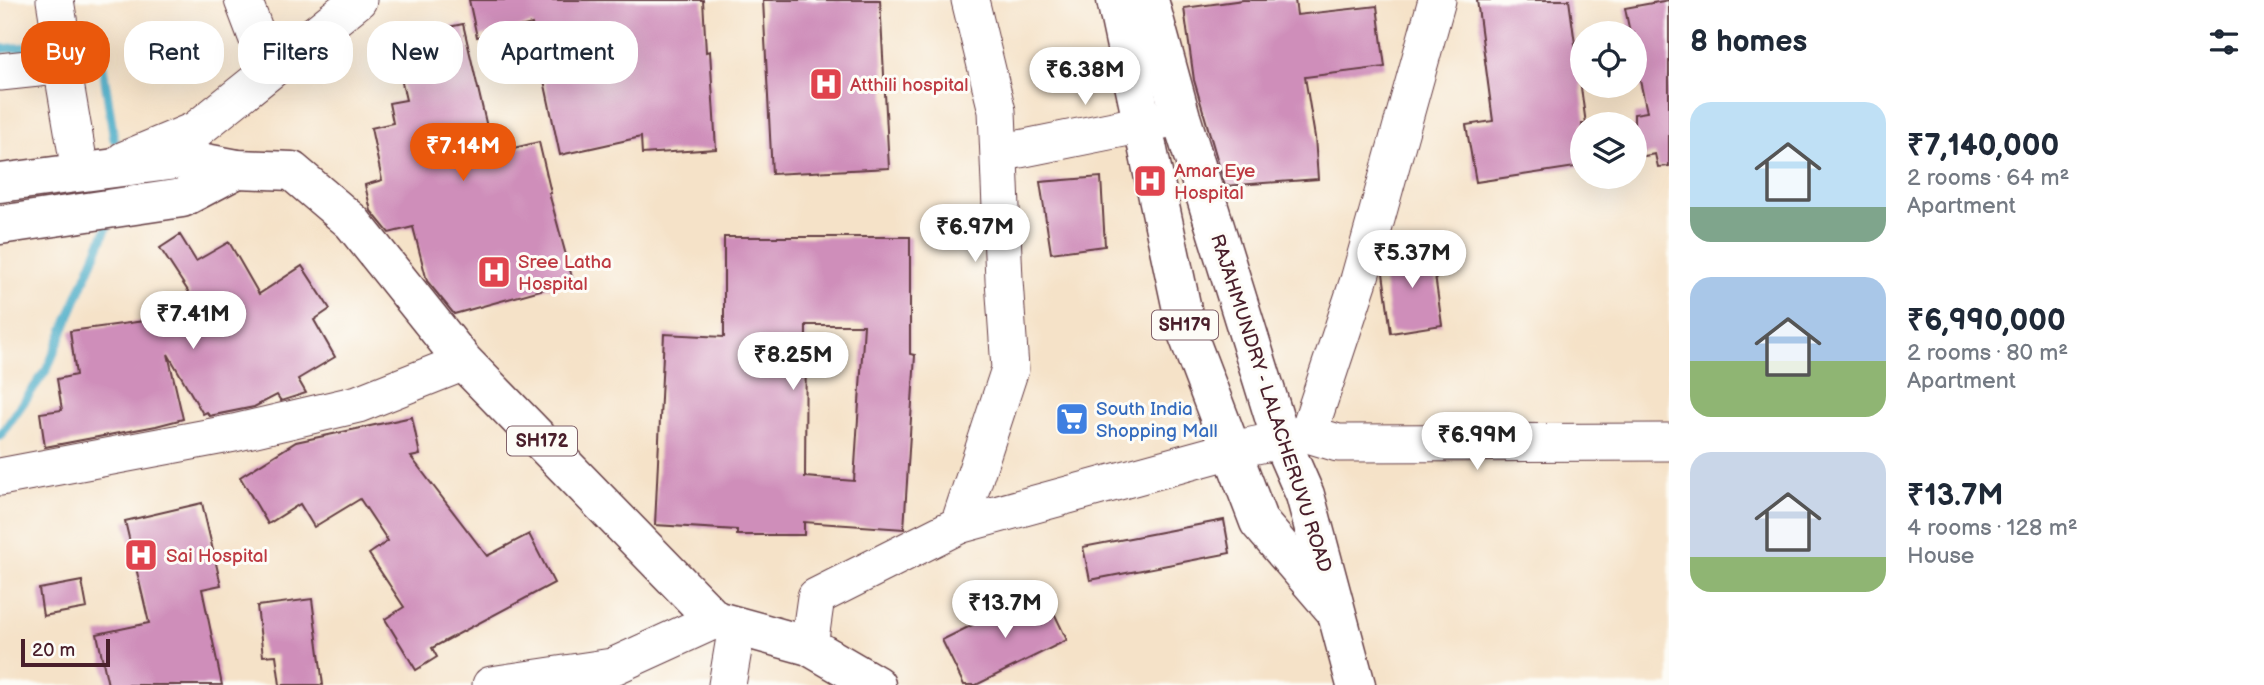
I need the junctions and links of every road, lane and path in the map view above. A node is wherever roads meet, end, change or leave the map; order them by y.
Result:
1 (55, 0) edge
2 (243, 0) edge
3 (358, 0) edge
4 (970, 0) edge
5 (1116, 0) edge
6 (1149, 0) edge
7 (1437, 0) edge
8 (58, 21) edge
9 (251, 21) edge
10 (332, 21) edge
11 (21, 70) edge
12 (0, 72) edge
13 (68, 84) edge
14 (253, 84) edge
15 (1181, 117) junction
16 (1142, 124) junction
17 (1000, 153) junction
18 (93, 170) junction
19 (237, 170) junction
20 (0, 183) edge
21 (0, 225) edge
22 (464, 362) junction
23 (1294, 437) junction
24 (1669, 442) edge
25 (1232, 450) junction
26 (0, 477) edge
27 (959, 524) junction
28 (1338, 614) junction
29 (726, 623) junction
30 (809, 646) junction
31 (491, 685) edge
32 (727, 685) edge
33 (876, 685) edge
34 (1356, 685) edge

1 - 8 street
2 - 9 street
3 - 10 street
4 - 17 street
5 - 16 main road, SH179
6 - 15 main road, RAJAHMUNDRY - LALACHERUVU ROAD / SH179
7 - 23 street
11 - 12 street
13 - 18 street
14 - 18 street
15 - 16 street
15 - 23 main road, RAJAHMUNDRY - LALACHERUVU ROAD / SH179
16 - 17 street
16 - 25 main road, SH179
17 - 27 street
18 - 19 main road, SH172
18 - 20 main road, SH172
19 - 21 main road, SH172
19 - 22 main road, SH172
22 - 26 street
22 - 29 main road, SH172
23 - 24 street
23 - 25 street
23 - 28 main road, RAJAHMUNDRY - LALACHERUVU ROAD / SH179
25 - 27 street
25 - 28 main road, SH179
27 - 30 street
28 - 34 main road, RAJAHMUNDRY - LALACHERUVU ROAD / SH179
29 - 30 main road
29 - 31 street
29 - 32 street
30 - 33 main road

